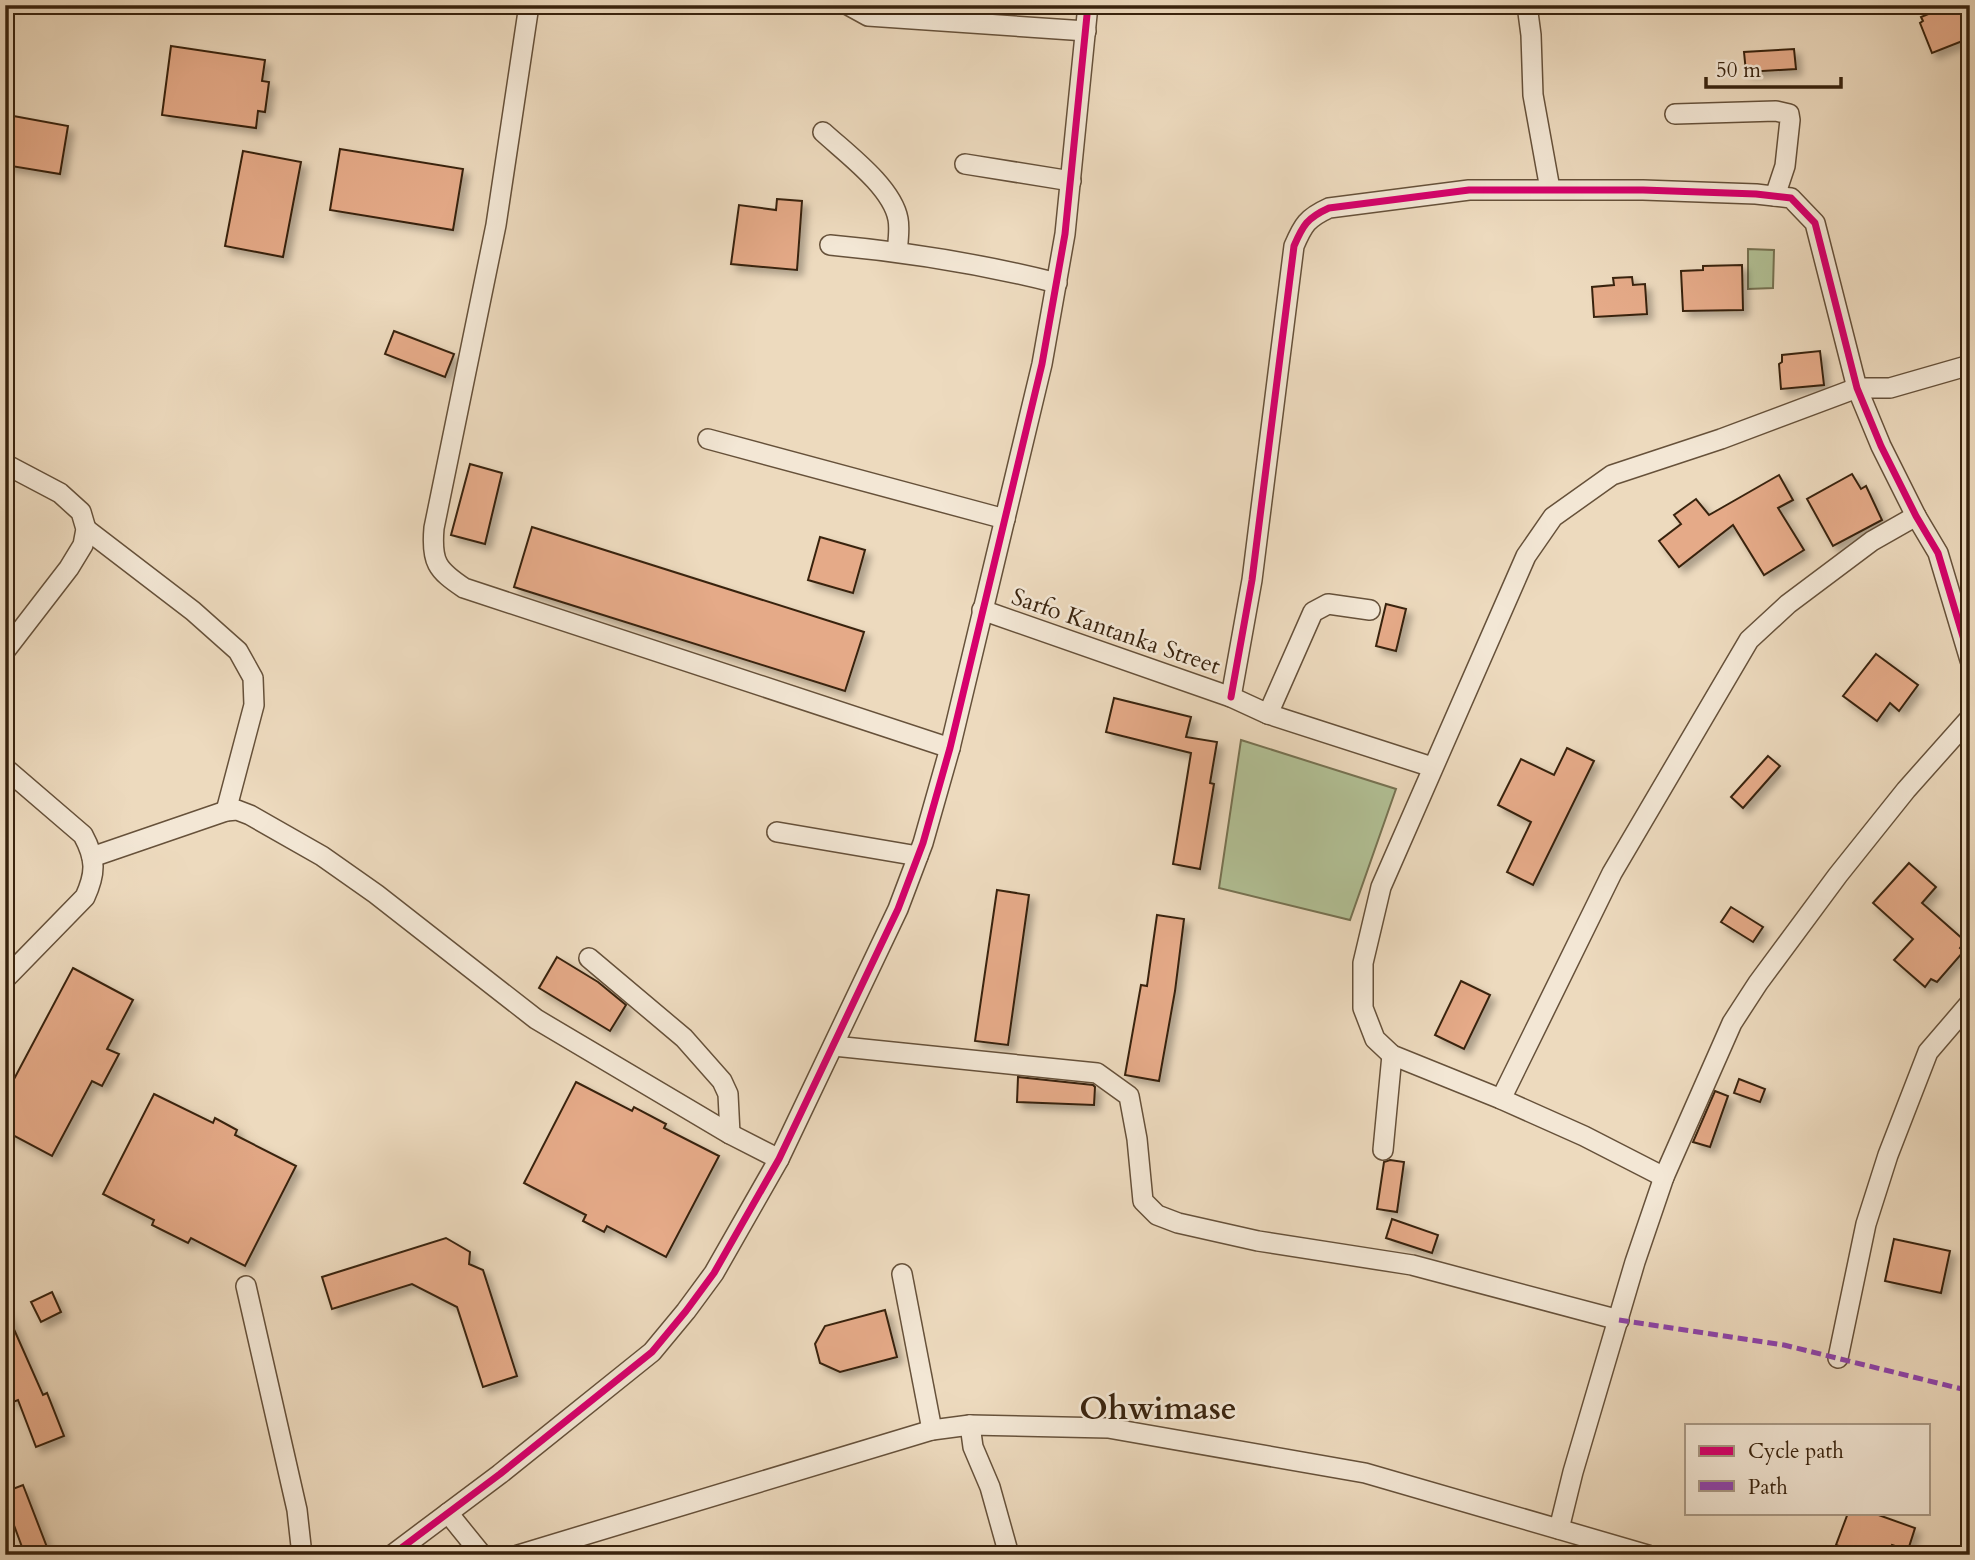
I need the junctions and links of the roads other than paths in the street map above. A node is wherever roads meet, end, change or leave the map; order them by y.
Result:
1 (529, 5) edge
2 (848, 5) edge
3 (1088, 5) edge
4 (1527, 5) edge
5 (942, 13) edge
6 (1086, 32) junction
7 (1675, 114) dead end
8 (823, 132) dead end
9 (965, 164) dead end
10 (1071, 181) junction
11 (1550, 189) junction
12 (1775, 196) junction
13 (830, 245) dead end
14 (897, 252) junction
15 (1057, 283) junction
16 (1970, 365) edge
17 (1857, 388) junction
18 (708, 439) dead end
19 (5, 464) edge
20 (1916, 516) junction
21 (1005, 519) junction
22 (86, 529) junction
23 (982, 610) junction
24 (1370, 610) dead end
25 (5, 651) edge
26 (1970, 660) edge
27 (1231, 697) junction
28 (1268, 715) junction
29 (1970, 718) edge
30 (950, 748) junction
31 (1432, 767) junction
32 (5, 768) edge
33 (226, 811) junction
34 (777, 832) dead end
35 (918, 856) junction
36 (92, 858) junction
37 (589, 958) dead end
38 (5, 979) edge
39 (1970, 1003) edge
40 (834, 1046) junction
41 (1392, 1055) junction
42 (1501, 1099) junction
43 (730, 1134) junction
44 (1383, 1150) dead end
45 (779, 1159) junction
46 (1664, 1177) junction
47 (902, 1274) dead end
48 (246, 1286) dead end
49 (1619, 1320) junction
50 (1838, 1358) dead end
51 (970, 1425) junction
52 (932, 1430) junction
53 (448, 1513) junction
54 (1559, 1529) junction
55 (571, 1547) edge
56 (302, 1555) edge
57 (391, 1555) edge
58 (482, 1555) edge
59 (518, 1555) edge
60 (1009, 1555) edge
61 (1648, 1555) edge

1 - 30 street
2 - 5 street
3 - 6 street
4 - 11 street
5 - 6 street
6 - 10 street
7 - 12 street
8 - 14 street
9 - 10 street
10 - 15 street
11 - 12 street
11 - 27 street
12 - 17 street
13 - 14 street
14 - 15 street
15 - 21 street
16 - 17 street
17 - 20 street
17 - 31 street
18 - 21 street
19 - 22 street
20 - 26 street
20 - 42 street
21 - 23 street
22 - 25 street
22 - 33 street
23 - 27 street, Sarfo Kantanka Street
23 - 30 street
24 - 28 street
27 - 28 street, Sarfo Kantanka Street
28 - 31 street, Sarfo Kantanka Street
29 - 46 street
30 - 35 street
31 - 41 street
32 - 36 street
33 - 36 street
33 - 43 street
34 - 35 street
35 - 40 street
36 - 38 street
37 - 43 street
39 - 50 street
40 - 45 street
40 - 49 street
41 - 42 street
41 - 44 street
42 - 46 street
43 - 45 street
45 - 53 street
46 - 49 street
47 - 52 street
48 - 56 street
49 - 54 street
51 - 52 street
51 - 54 street
51 - 60 street
52 - 55 street
53 - 57 street
53 - 58 street
54 - 61 street
55 - 59 street

